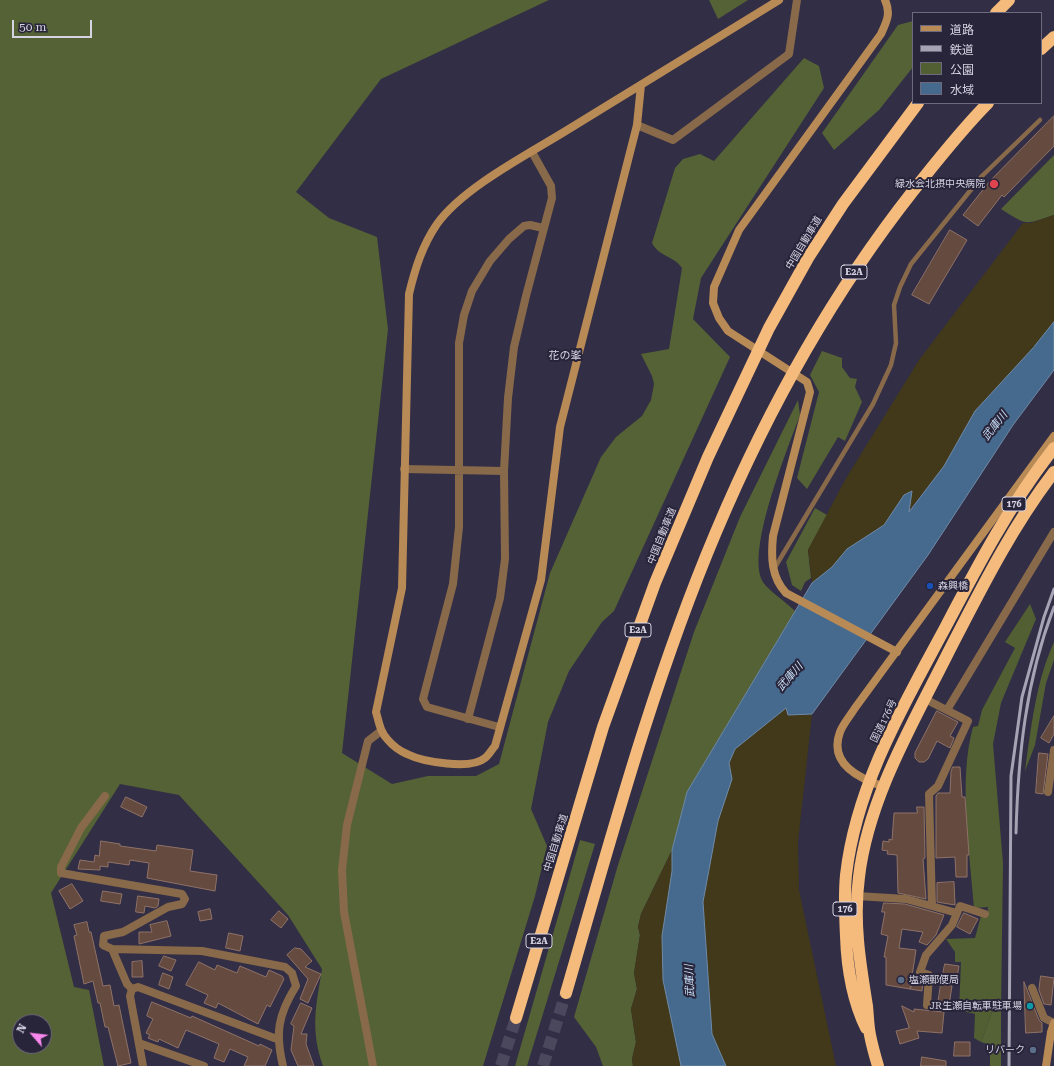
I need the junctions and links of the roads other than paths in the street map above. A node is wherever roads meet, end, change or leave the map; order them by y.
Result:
1 (778, 0) edge
2 (797, 0) edge
3 (885, 0) edge
4 (1009, 0) edge
5 (997, 12) edge
6 (1054, 37) edge
7 (1042, 48) edge
8 (641, 85) junction
9 (917, 104) edge
10 (987, 104) edge
11 (1040, 120) dead end
12 (637, 125) junction
13 (532, 152) junction
14 (543, 228) junction
15 (1054, 436) edge
16 (1054, 448) edge
17 (1034, 463) junction
18 (404, 469) junction
19 (458, 470) junction
20 (504, 471) junction
21 (1054, 472) edge
22 (1054, 481) edge
23 (1054, 532) edge
24 (774, 570) junction
25 (896, 652) junction
26 (925, 699) junction
27 (947, 710) junction
28 (468, 719) junction
29 (499, 727) junction
30 (381, 731) junction
31 (1054, 750) edge
32 (869, 782) junction
33 (885, 787) junction
34 (1048, 792) dead end
35 (105, 796) dead end
36 (857, 896) junction
37 (932, 906) junction
38 (957, 913) junction
39 (986, 914) dead end
40 (112, 949) junction
41 (1032, 988) dead end
42 (132, 989) junction
43 (566, 993) tunnel mouth
44 (927, 1005) dead end
45 (516, 1018) tunnel mouth
46 (1054, 1023) edge
47 (870, 1034) junction
48 (277, 1039) junction
49 (139, 1043) junction
50 (143, 1066) edge
51 (204, 1066) edge
52 (282, 1066) edge
53 (373, 1066) edge
54 (878, 1066) edge
55 (1046, 1066) edge

1 - 8 street
2 - 12 street
3 - 24 street
4 - 5 highway
6 - 7 highway
8 - 12 street
8 - 13 street
9 - 45 highway, 中国自動車道 / E2A
10 - 43 highway, E2A
11 - 24 lane
12 - 29 street
13 - 14 street
13 - 18 street
14 - 19 street
14 - 20 street
15 - 17 street
16 - 32 highway, 国道176号 / 176
17 - 22 street
17 - 25 street
18 - 19 street
18 - 30 street
19 - 20 street
19 - 28 street
20 - 28 street
21 - 26 highway, 国道176号 / 176
23 - 27 street
24 - 25 street
25 - 32 street
26 - 27 street
26 - 33 highway, 国道176号 / 176
27 - 37 street
28 - 29 street
29 - 30 street
30 - 53 street
31 - 34 street
32 - 33 street
32 - 47 highway, 国道176号 / 176
33 - 36 highway, 国道176号 / 176
35 - 40 street
36 - 37 street
36 - 47 highway, 国道176号 / 176
37 - 38 street
38 - 39 street
38 - 44 street
40 - 42 street
40 - 48 street
41 - 46 street
42 - 48 street
42 - 49 street
46 - 55 street
47 - 54 highway, 国道176号 / 176
48 - 52 street
49 - 50 street
49 - 51 street

